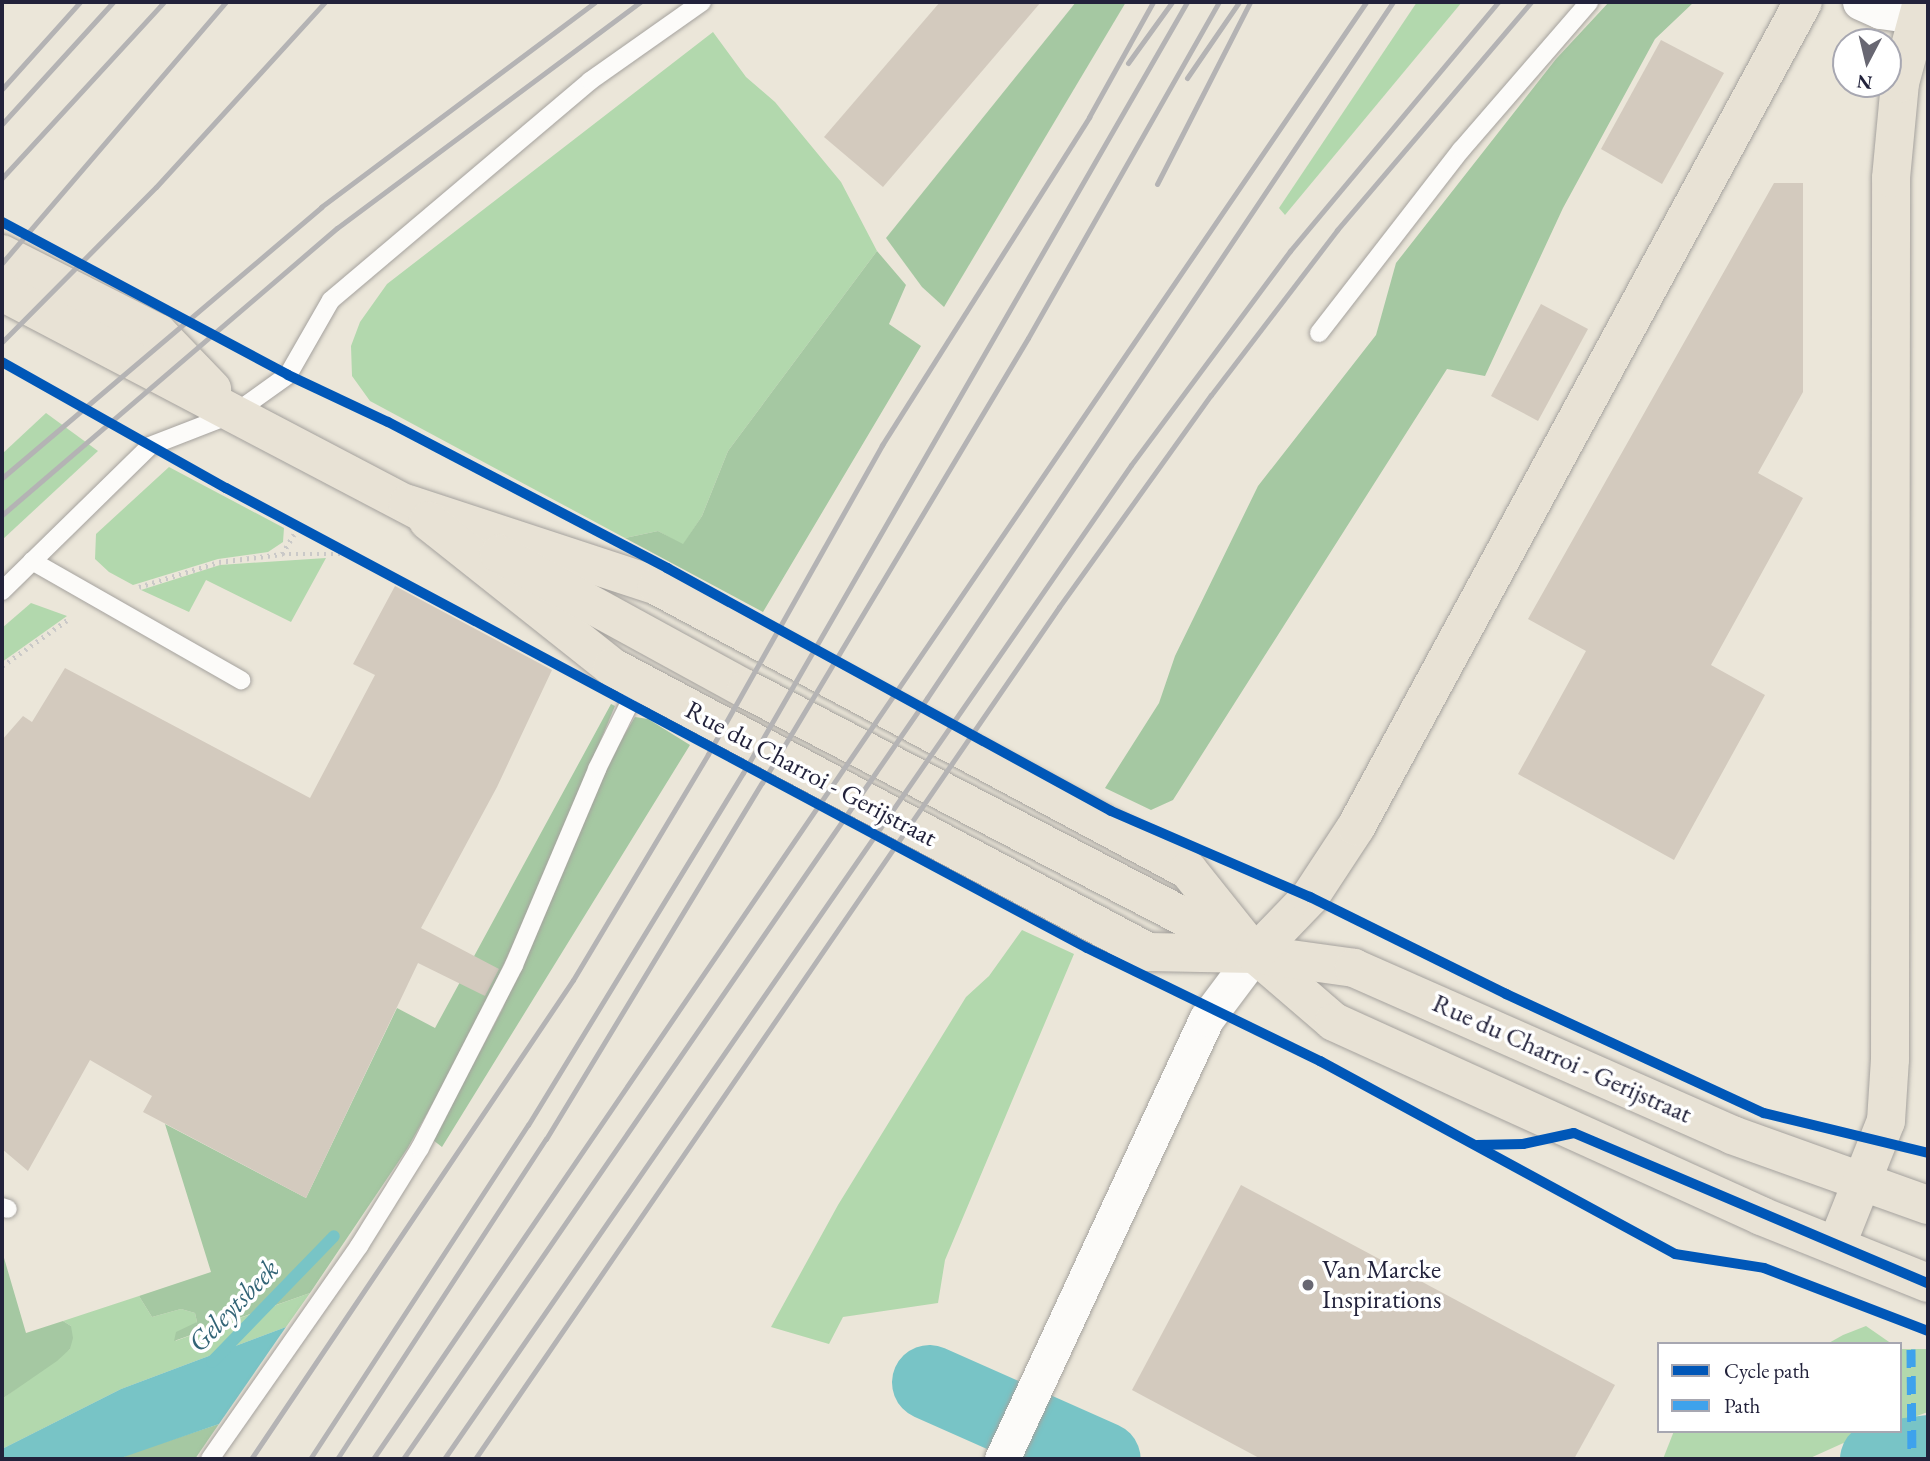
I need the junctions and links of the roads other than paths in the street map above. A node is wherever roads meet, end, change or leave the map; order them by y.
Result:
1 (702, 2) edge
2 (1589, 2) edge
3 (1803, 2) edge
4 (1860, 2) edge
5 (1922, 8) edge
6 (2, 254) edge
7 (2, 292) edge
8 (2, 316) edge
9 (1319, 333) dead end
10 (235, 413) junction
11 (408, 504) junction
12 (32, 561) junction
13 (2, 591) edge
14 (241, 680) dead end
15 (640, 682) junction
16 (1255, 954) junction
17 (1864, 1183) junction
18 (1928, 1205) edge
19 (1837, 1244) junction
20 (1928, 1283) edge
21 (210, 1459) edge
22 (1002, 1459) edge

1 - 10 lane
2 - 9 lane
3 - 16 main road
4 - 5 street
5 - 17 main road
6 - 10 main road, Rue du Charroi - Gerijstraat
7 - 10 main road, Rue du Charroi - Gerijstraat
8 - 10 main road, Rue du Charroi - Gerijstraat
10 - 11 main road, Rue du Charroi - Gerijstraat
10 - 12 lane
11 - 15 main road, Rue du Charroi - Gerijstraat
11 - 16 main road, Rue du Charroi - Gerijstraat
12 - 13 lane
12 - 14 lane
15 - 16 main road, Rue du Charroi - Gerijstraat
15 - 21 lane
16 - 17 main road, Rue du Charroi - Gerijstraat
16 - 19 main road, Rue du Charroi - Gerijstraat
16 - 22 street
17 - 18 main road, Rue du Charroi - Gerijstraat
17 - 19 main road
19 - 20 main road, Rue du Charroi - Gerijstraat

